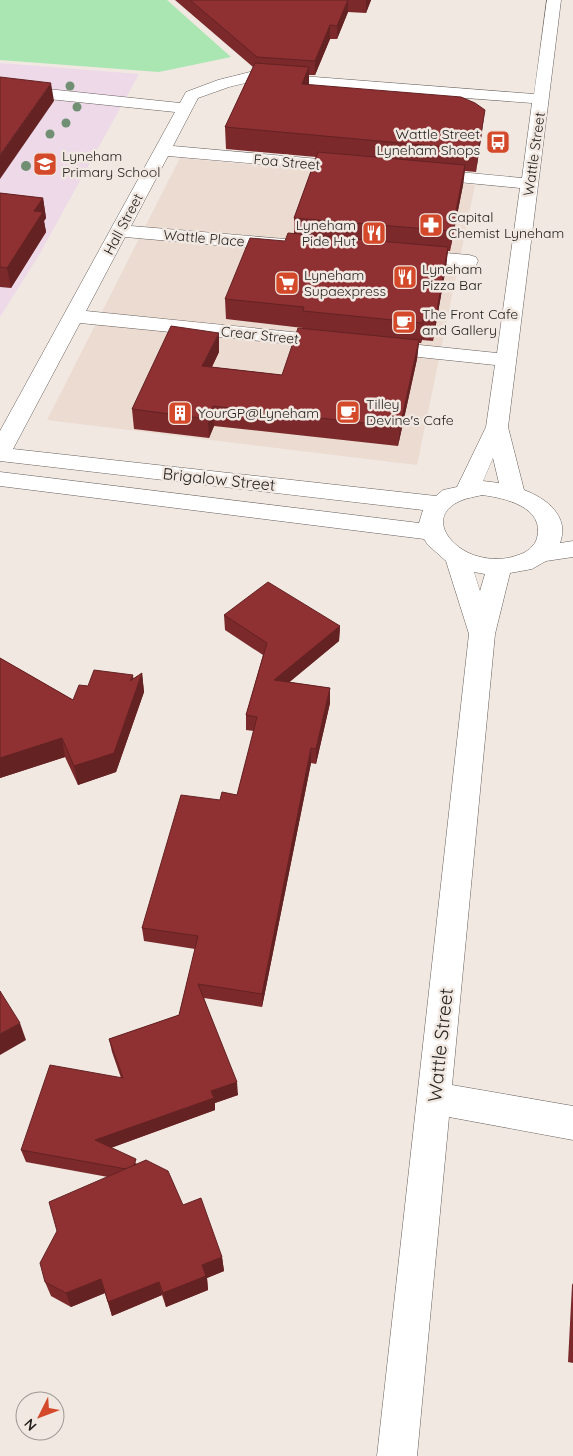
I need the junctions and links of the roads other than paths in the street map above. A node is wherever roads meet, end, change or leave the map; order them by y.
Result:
1 (554, 0) edge
2 (0, 89) edge
3 (541, 99) junction
4 (186, 108) junction
5 (163, 150) junction
6 (364, 169) edge
7 (413, 173) edge
8 (530, 184) junction
9 (120, 231) junction
10 (301, 247) edge
11 (390, 254) edge
12 (468, 261) dead end
13 (74, 316) junction
14 (506, 360) junction
15 (497, 427) junction
16 (0, 453) edge
17 (0, 479) edge
18 (467, 490) junction
19 (513, 493) junction
20 (439, 504) junction
21 (549, 521) junction
22 (573, 527) edge
23 (431, 532) junction
24 (573, 549) edge
25 (539, 554) junction
26 (456, 558) junction
27 (499, 567) junction
28 (482, 634) junction
29 (434, 1098) junction
30 (573, 1123) edge
31 (397, 1456) edge

1 - 3 street, Wattle Street
2 - 4 street
3 - 4 street, Hall Street
3 - 8 street, Wattle Street
4 - 5 street, Hall Street
5 - 6 street, Foa Street
5 - 9 street, Hall Street
7 - 8 street
8 - 14 street, Wattle Street
9 - 10 street, Wattle Place
9 - 13 street, Hall Street
11 - 12 street
13 - 14 street, Crear Street
13 - 16 street, Hall Street
14 - 15 street, Wattle Street
15 - 18 street, Wattle Street
15 - 19 street, Wattle Street
16 - 20 street, Brigalow Street
17 - 23 street, Brigalow Street
18 - 19 street
18 - 20 street
19 - 21 street
20 - 23 street
21 - 22 street
21 - 25 street
23 - 26 street
24 - 25 street
25 - 27 street
26 - 27 street
26 - 28 street, Wattle Street
27 - 28 street, Wattle Street
28 - 29 street, Wattle Street
29 - 30 street
29 - 31 street, Wattle Street

